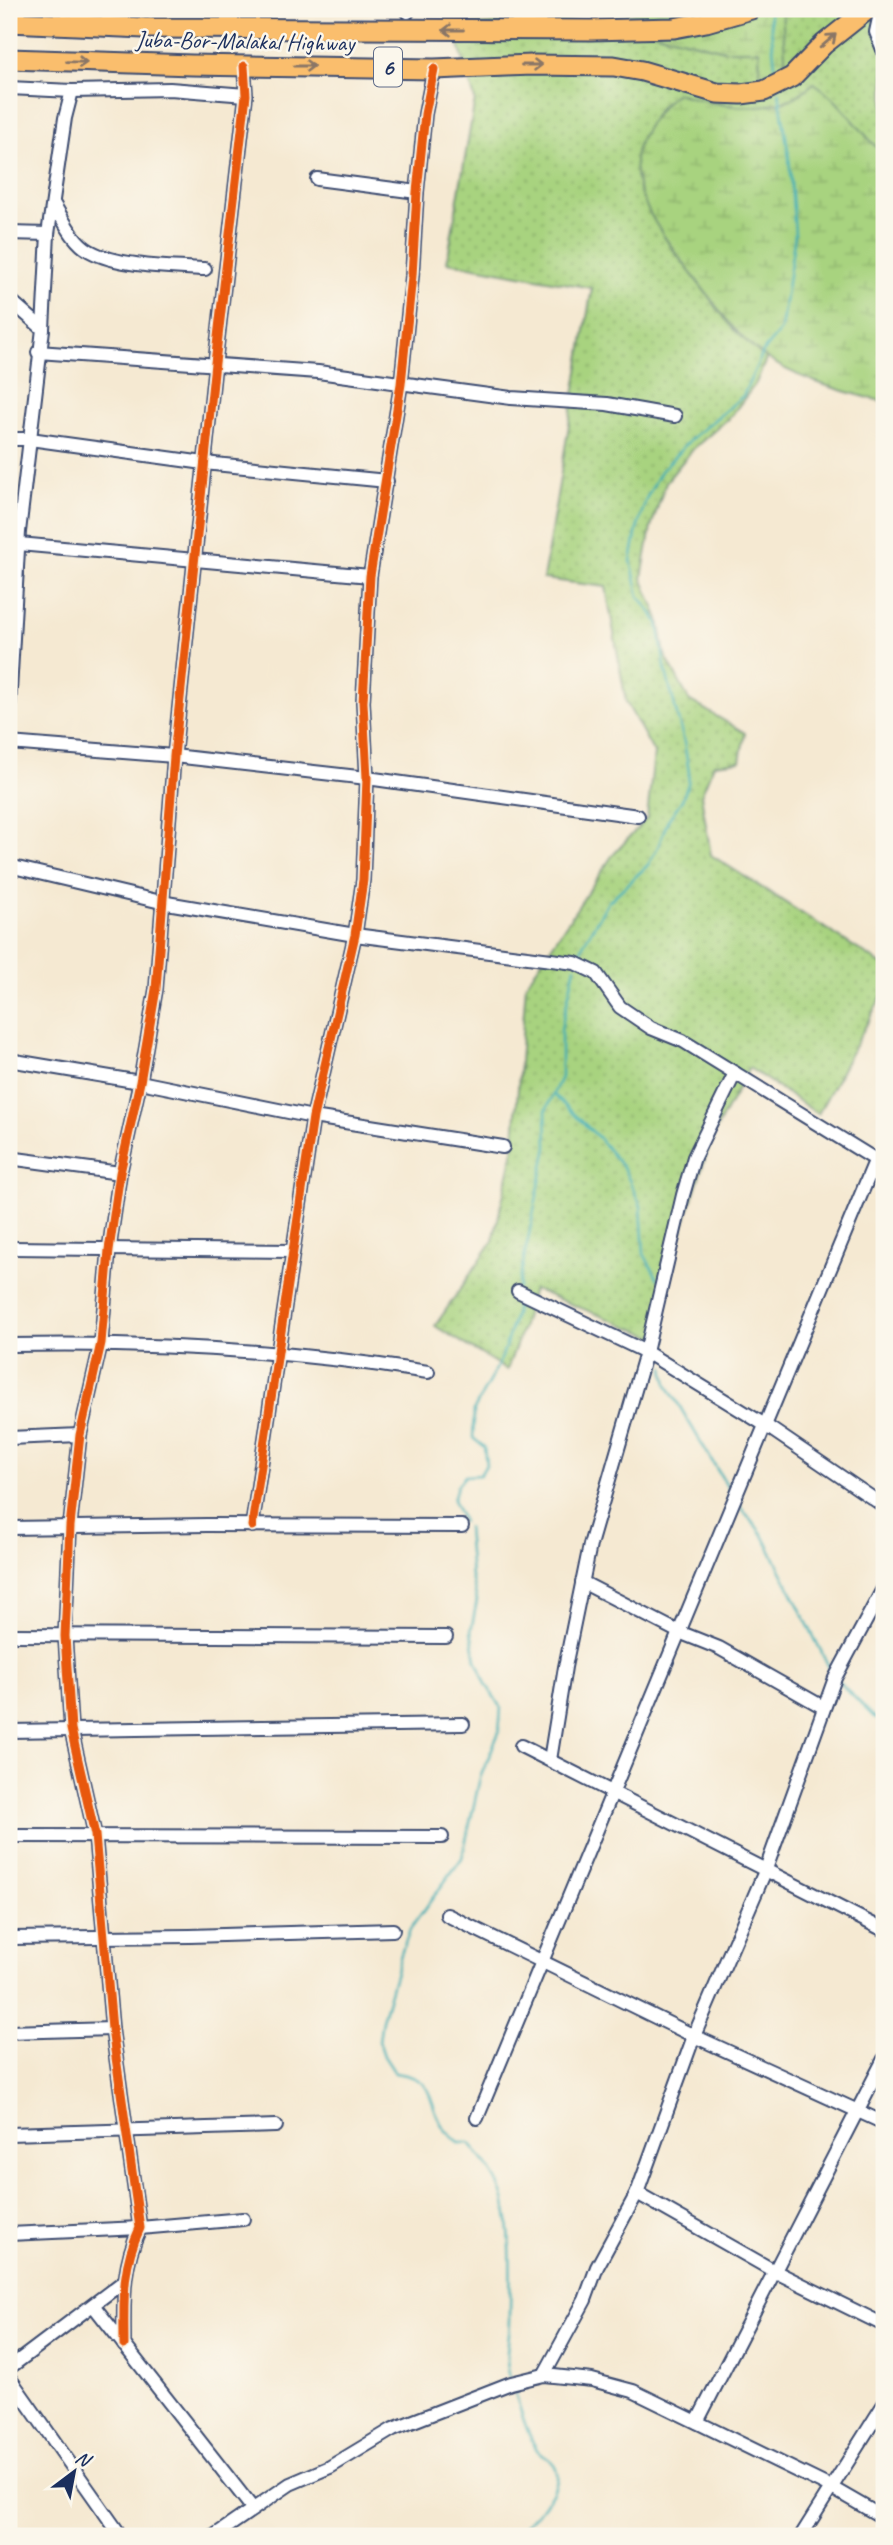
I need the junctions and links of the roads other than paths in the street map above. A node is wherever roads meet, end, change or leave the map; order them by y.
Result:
1 (868, 9) edge
2 (881, 9) edge
3 (746, 10) edge
4 (9, 22) edge
5 (884, 52) edge
6 (9, 59) edge
7 (244, 66) junction
8 (434, 69) junction
9 (9, 88) edge
10 (72, 91) junction
11 (246, 95) junction
12 (317, 179) dead end
13 (416, 192) junction
14 (53, 203) junction
15 (9, 233) edge
16 (48, 234) junction
17 (205, 270) dead end
18 (9, 299) edge
19 (43, 329) junction
20 (38, 352) junction
21 (215, 363) junction
22 (401, 384) junction
23 (675, 416) dead end
24 (9, 439) edge
25 (30, 439) junction
26 (204, 463) junction
27 (387, 481) junction
28 (16, 536) edge
29 (195, 560) junction
30 (370, 576) junction
31 (11, 640) edge
32 (9, 709) edge
33 (9, 743) edge
34 (174, 756) junction
35 (367, 778) junction
36 (638, 816) dead end
37 (9, 866) edge
38 (161, 902) junction
39 (355, 934) junction
40 (9, 1060) edge
41 (734, 1073) junction
42 (141, 1082) junction
43 (313, 1118) junction
44 (503, 1147) dead end
45 (9, 1158) edge
46 (880, 1163) edge
47 (120, 1174) junction
48 (9, 1248) edge
49 (108, 1250) junction
50 (293, 1251) junction
51 (518, 1292) dead end
52 (101, 1343) junction
53 (9, 1345) edge
54 (278, 1352) junction
55 (646, 1352) junction
56 (428, 1373) dead end
57 (765, 1425) junction
58 (80, 1435) junction
59 (9, 1438) edge
60 (884, 1506) edge
61 (462, 1525) dead end
62 (70, 1526) junction
63 (252, 1526) junction
64 (9, 1528) edge
65 (582, 1582) junction
66 (884, 1587) edge
67 (679, 1632) junction
68 (9, 1635) edge
69 (65, 1636) junction
70 (446, 1637) dead end
71 (823, 1707) junction
72 (463, 1724) dead end
73 (71, 1729) junction
74 (9, 1731) edge
75 (521, 1746) dead end
76 (550, 1760) junction
77 (612, 1792) junction
78 (95, 1835) junction
79 (9, 1836) edge
80 (442, 1837) dead end
81 (766, 1869) junction
82 (447, 1915) dead end
83 (393, 1930) dead end
84 (884, 1930) edge
85 (103, 1935) junction
86 (9, 1938) edge
87 (541, 1963) junction
88 (112, 2029) junction
89 (9, 2032) edge
90 (694, 2036) junction
91 (884, 2059) edge
92 (858, 2111) junction
93 (477, 2118) dead end
94 (884, 2123) edge
95 (275, 2126) dead end
96 (126, 2130) junction
97 (9, 2134) edge
98 (636, 2193) junction
99 (243, 2219) dead end
100 (141, 2228) junction
101 (9, 2234) edge
102 (776, 2272) junction
103 (123, 2282) junction
104 (93, 2305) junction
105 (884, 2325) edge
106 (124, 2345) junction
107 (9, 2368) edge
108 (544, 2375) junction
109 (9, 2377) edge
110 (884, 2404) edge
111 (697, 2422) junction
112 (832, 2488) junction
113 (253, 2509) junction
114 (884, 2518) edge
115 (121, 2536) edge
116 (214, 2536) edge
117 (801, 2536) edge

8 -> 1 highway, Juba-Bor-Malakal Highway / 6
2 - 5 street
3 -> 4 highway, Juba-Bor-Malakal Highway / 6
6 -> 7 highway, Juba-Bor-Malakal Highway / 6
7 -> 8 highway, Juba-Bor-Malakal Highway / 6
7 - 11 street
8 - 13 street
9 - 10 street
10 - 11 street
10 - 14 street
11 - 21 street
12 - 13 street
13 - 22 street
14 - 16 street
14 - 17 street
15 - 16 street
16 - 19 street
18 - 19 street
19 - 20 street
20 - 21 street
20 - 25 street
21 - 22 street
21 - 26 street
22 - 23 street
22 - 27 street
24 - 25 street
25 - 26 street
25 - 28 street
26 - 27 street
26 - 29 street
27 - 30 street
28 - 29 street
28 - 31 street
29 - 30 street
29 - 34 street
30 - 35 street
31 - 32 street
33 - 34 street
34 - 35 street
34 - 38 street
35 - 36 street
35 - 39 street
37 - 38 street
38 - 39 street
38 - 42 street
39 - 41 street
39 - 43 street
40 - 42 street
41 - 46 street
41 - 55 street
42 - 43 street
42 - 47 street
43 - 44 street
43 - 50 street
45 - 47 street
46 - 57 street
47 - 49 street
48 - 49 street
49 - 50 street
49 - 52 street
50 - 54 street
51 - 55 street
52 - 53 street
52 - 54 street
52 - 58 street
54 - 56 street
54 - 63 street
55 - 57 street
55 - 65 street
57 - 60 street
57 - 67 street
58 - 59 street
58 - 62 street
61 - 63 street
62 - 63 street
62 - 64 street
62 - 69 street
65 - 67 street
65 - 76 street
66 - 71 street
67 - 71 street
67 - 77 street
68 - 69 street
69 - 70 street
69 - 73 street
71 - 81 street
72 - 73 street
73 - 74 street
73 - 78 street
75 - 76 street
76 - 77 street
77 - 81 street
77 - 87 street
78 - 79 street
78 - 80 street
78 - 85 street
81 - 84 street
81 - 90 street
82 - 87 street
83 - 85 street
85 - 86 street
85 - 88 street
87 - 90 street
87 - 93 street
88 - 89 street
88 - 96 street
90 - 92 street
90 - 98 street
91 - 92 street
92 - 94 street
92 - 102 street
95 - 96 street
96 - 97 street
96 - 100 street
98 - 102 street
98 - 108 street
99 - 100 street
100 - 101 street
100 - 103 street
102 - 105 street
102 - 111 street
103 - 104 street
103 - 106 street
104 - 106 street
104 - 107 street
106 - 113 street
108 - 111 street
108 - 113 street
109 - 115 street
110 - 112 street
111 - 112 street
112 - 114 street
112 - 117 street
113 - 116 street

